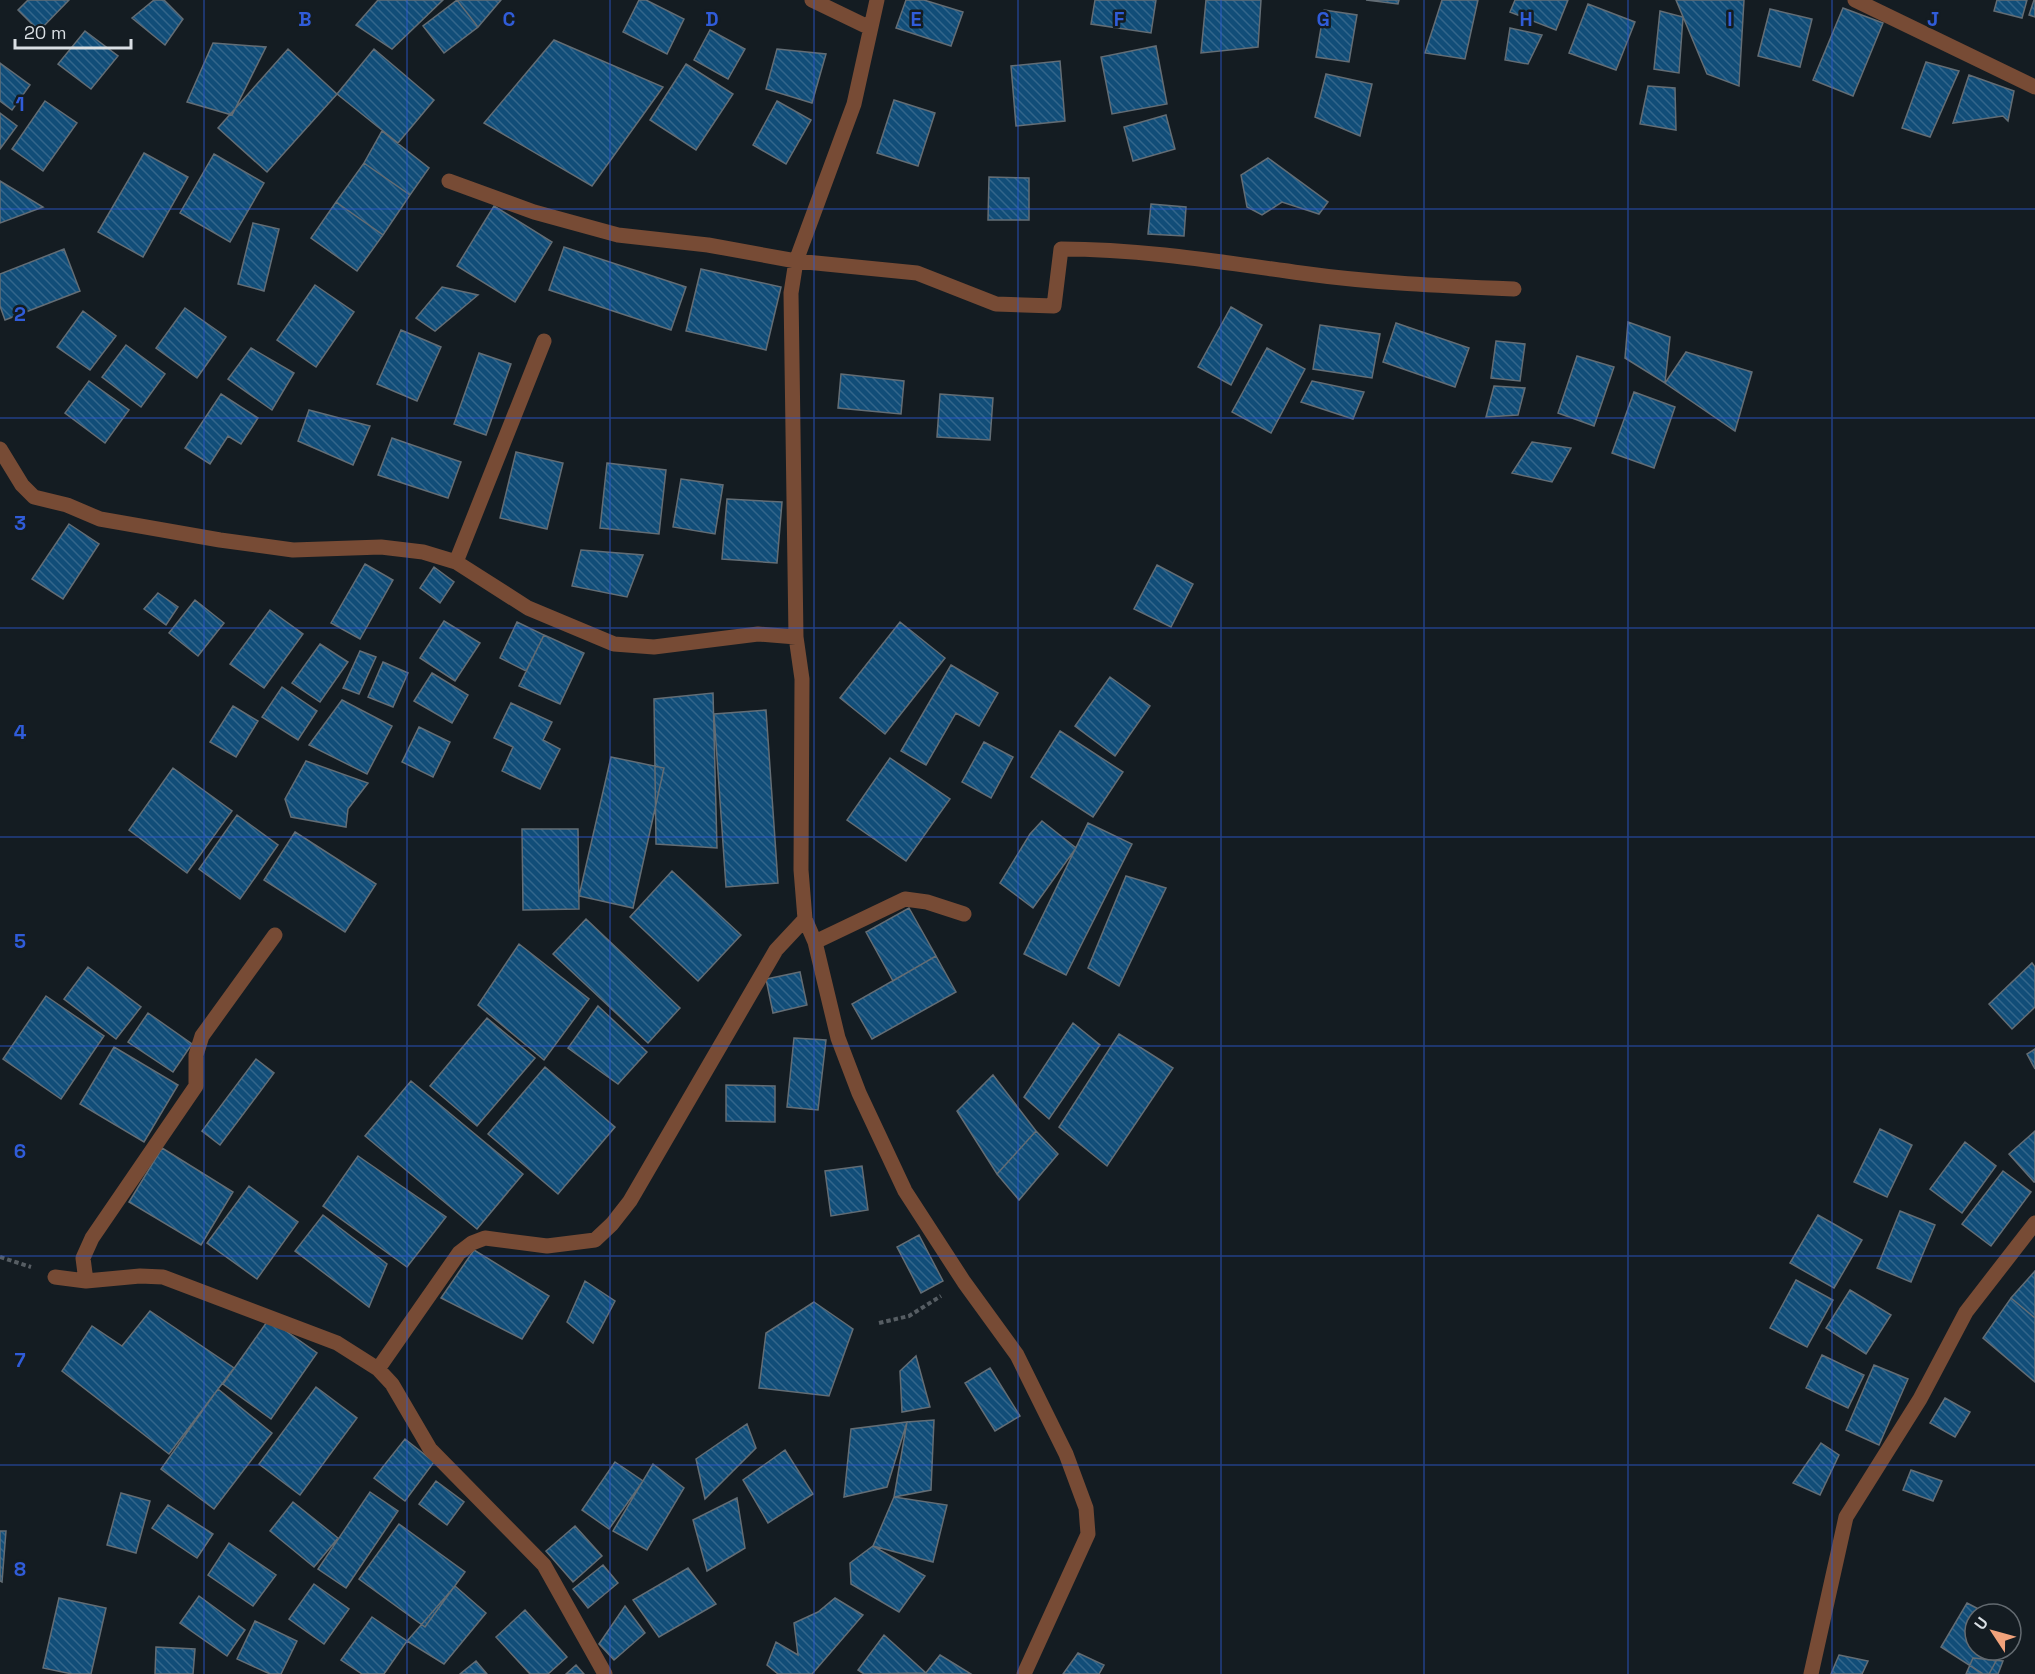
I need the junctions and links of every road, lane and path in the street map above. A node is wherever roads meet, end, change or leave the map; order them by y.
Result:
1 (812, 0) edge
2 (877, 0) edge
3 (1855, 0) edge
4 (870, 28) junction
5 (2035, 87) edge
6 (449, 181) dead end
7 (796, 261) junction
8 (1514, 290) dead end
9 (544, 341) dead end
10 (0, 448) edge
11 (456, 562) junction
12 (796, 637) junction
13 (963, 914) dead end
14 (805, 919) junction
15 (275, 935) dead end
16 (815, 942) junction
17 (2035, 1223) edge
18 (55, 1277) dead end
19 (86, 1281) junction
20 (964, 1282) junction
21 (879, 1323) dead end
22 (378, 1369) junction
23 (605, 1674) edge
24 (1024, 1674) edge
25 (1810, 1674) edge

1 - 4 street
2 - 4 street
3 - 5 street
4 - 7 street
6 - 7 street
7 - 8 street
7 - 12 street
9 - 11 street
10 - 11 street
11 - 12 street
12 - 14 street
13 - 16 street
14 - 16 street
14 - 22 street
15 - 19 street
16 - 20 street
17 - 25 street
18 - 19 street
19 - 22 street
20 - 21 path
20 - 24 street
22 - 23 street

